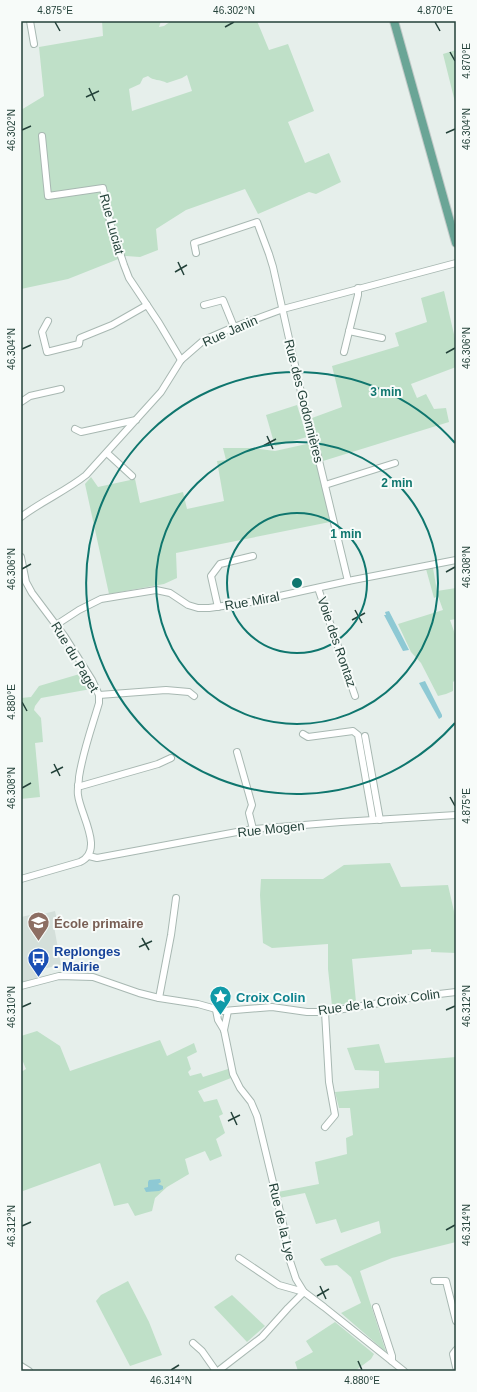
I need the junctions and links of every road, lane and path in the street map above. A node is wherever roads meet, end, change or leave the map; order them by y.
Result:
1 (30, 21) edge
2 (394, 21) edge
3 (34, 44) dead end
4 (42, 136) dead end
5 (456, 243) edge
6 (196, 253) dead end
7 (456, 263) edge
8 (358, 288) junction
9 (147, 305) junction
10 (204, 305) dead end
11 (283, 309) junction
12 (48, 321) dead end
13 (234, 327) junction
14 (349, 331) junction
15 (382, 338) dead end
16 (344, 352) dead end
17 (181, 360) junction
18 (61, 389) dead end
19 (21, 402) edge
20 (136, 420) junction
21 (75, 428) dead end
22 (107, 453) junction
23 (394, 463) dead end
24 (132, 476) dead end
25 (325, 485) junction
26 (21, 517) edge
27 (253, 556) dead end
28 (21, 557) edge
29 (456, 560) edge
30 (348, 581) junction
31 (24, 584) edge
32 (318, 588) junction
33 (218, 607) junction
34 (56, 625) junction
35 (99, 695) junction
36 (194, 696) dead end
37 (355, 696) dead end
38 (303, 734) dead end
39 (365, 736) dead end
40 (237, 752) dead end
41 (171, 758) dead end
42 (78, 785) junction
43 (456, 815) edge
44 (373, 820) junction
45 (380, 820) junction
46 (253, 829) junction
47 (89, 856) junction
48 (21, 879) edge
49 (176, 898) dead end
50 (21, 986) edge
51 (456, 992) edge
52 (159, 998) junction
53 (216, 1010) junction
54 (228, 1012) junction
55 (325, 1012) junction
56 (224, 1030) junction
57 (325, 1127) dead end
58 (239, 1258) dead end
59 (434, 1282) dead end
60 (304, 1292) junction
61 (376, 1307) dead end
62 (456, 1321) edge
63 (193, 1343) dead end
64 (456, 1350) edge
65 (392, 1361) junction
66 (21, 1366) edge
67 (456, 1367) edge
68 (29, 1371) edge
69 (217, 1371) edge
70 (404, 1371) edge

1 - 3 street
2 - 5 main road
4 - 9 street, Rue Luciat
6 - 11 street, Rue des Godonnières
7 - 8 street, Rue Janin
8 - 11 street, Rue Janin
8 - 14 street
9 - 12 street
9 - 17 street, Rue Luciat
10 - 13 street
11 - 13 street, Rue Janin
11 - 25 street, Rue des Godonnières
13 - 17 street, Rue Janin
14 - 15 street
14 - 16 street
17 - 20 street, Rue Janin
18 - 19 street
20 - 21 street
20 - 22 street, Rue Janin
22 - 24 street
22 - 26 street, Rue Janin
23 - 25 street
25 - 30 street, Rue des Godonnières
27 - 33 street
28 - 31 street, Rue du Paget
29 - 30 street, Rue Miral
30 - 32 street, Rue Miral
31 - 34 street, Rue du Paget
32 - 33 street, Rue Miral
32 - 37 street, Voie des Rontaz
33 - 34 street, Rue Miral
34 - 35 street, Rue du Paget
35 - 36 street
35 - 42 street, Rue du Paget
38 - 44 street
39 - 45 street
40 - 46 street
41 - 42 street
42 - 47 street, Rue du Paget
43 - 45 street, Rue Mogen
44 - 45 street, Rue Mogen
44 - 46 street, Rue Mogen
46 - 47 street, Rue Mogen
47 - 48 street
49 - 52 street
50 - 52 street, Rue de la Croix Colin
51 - 55 street, Rue de la Croix Colin
52 - 53 street, Rue de la Croix Colin
53 - 54 street, Rue de la Croix Colin
53 - 56 street, Rue de la Lye
54 - 55 street, Rue de la Croix Colin
54 - 56 street, Rue de la Lye
55 - 57 street
56 - 60 street, Rue de la Lye
58 - 60 street
59 - 62 street
60 - 65 street, Rue de la Lye
60 - 69 street
61 - 65 street
63 - 69 street
64 - 67 street
65 - 70 street, Rue de la Lye
66 - 68 street

